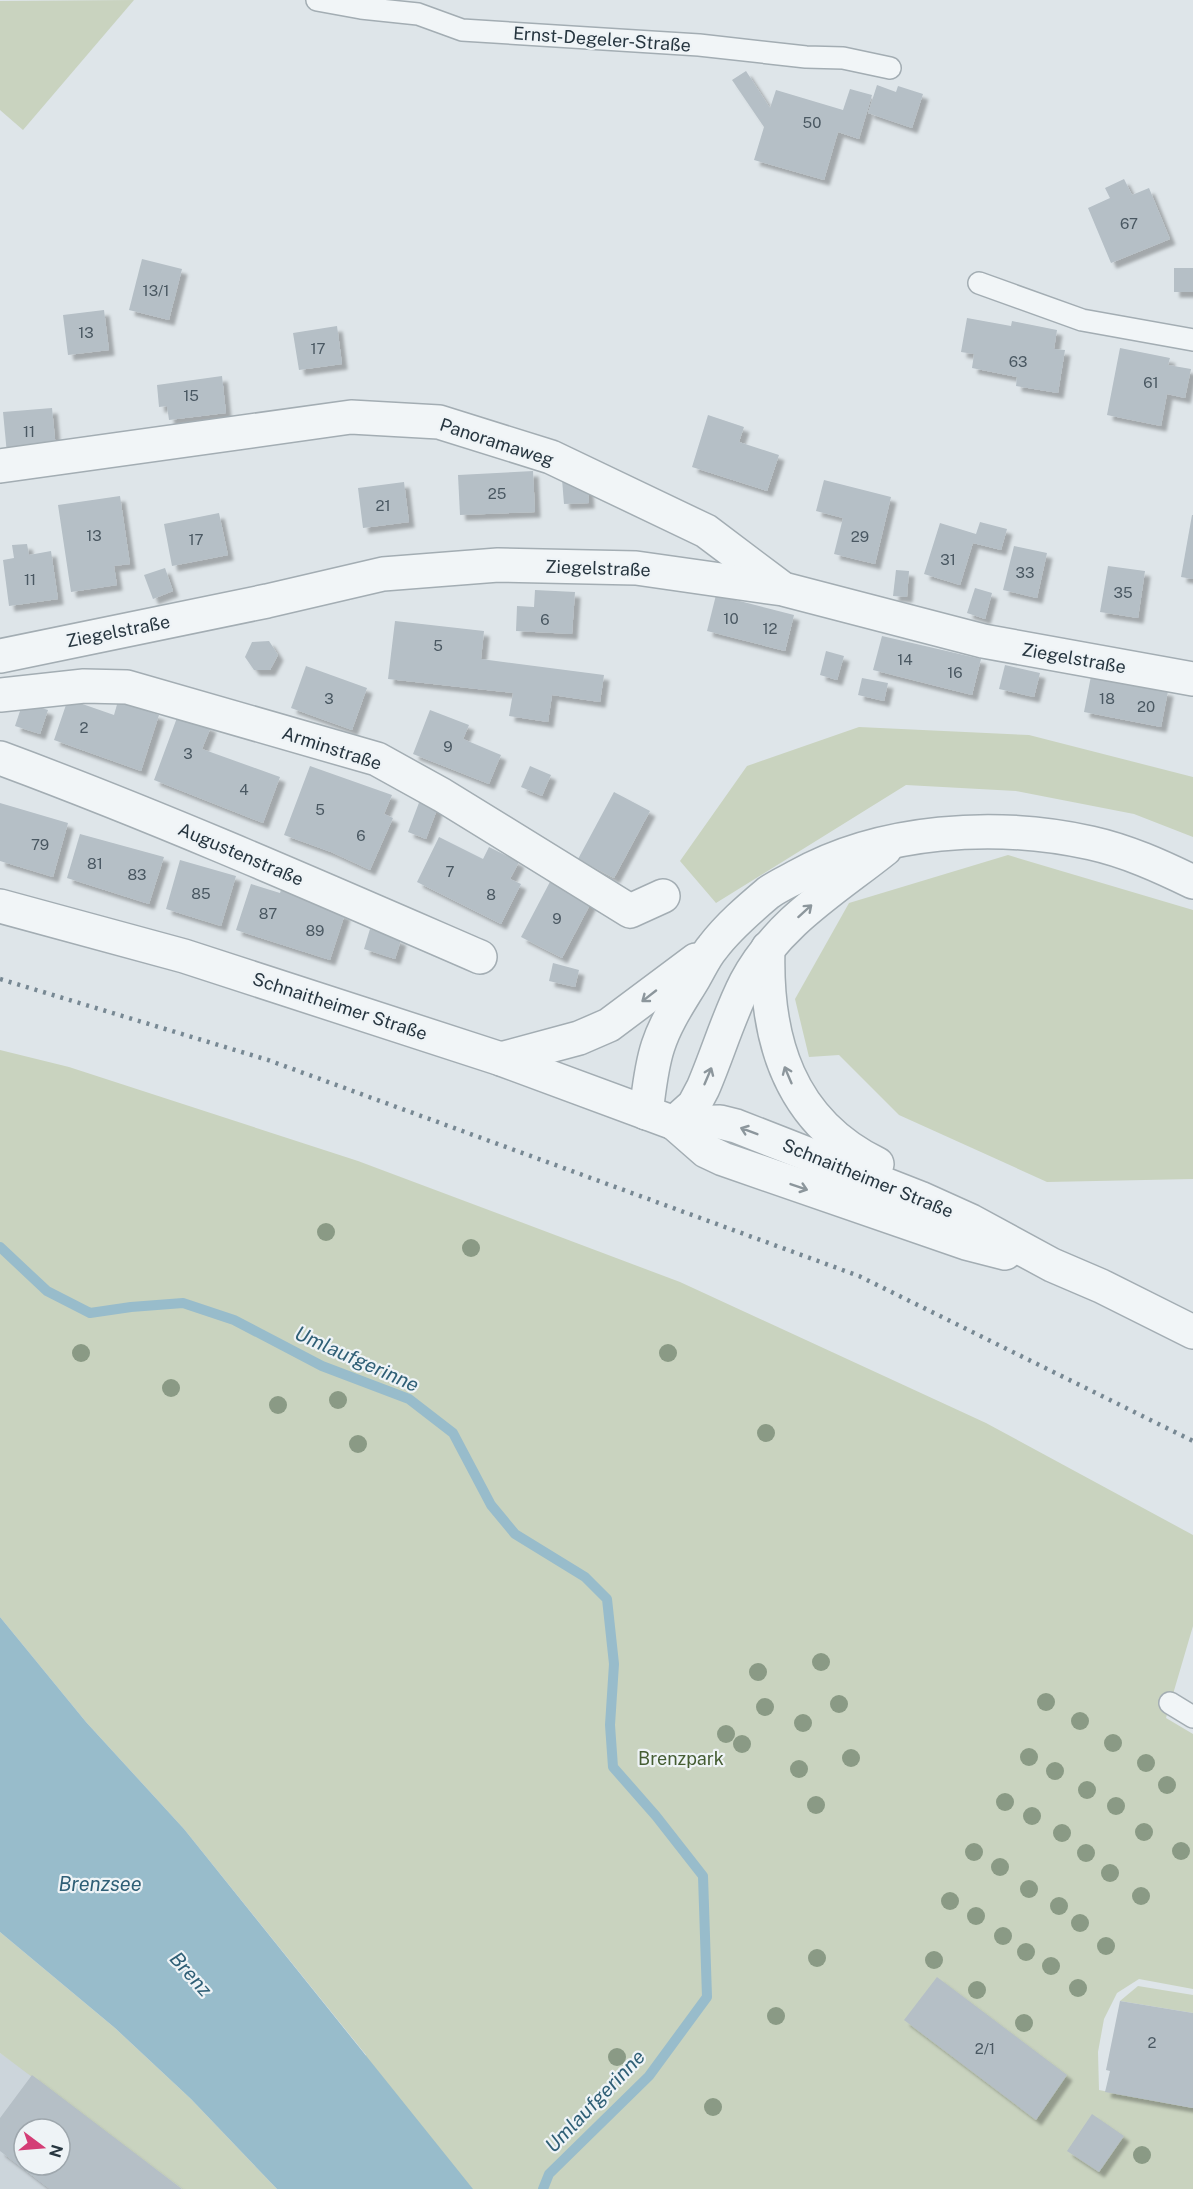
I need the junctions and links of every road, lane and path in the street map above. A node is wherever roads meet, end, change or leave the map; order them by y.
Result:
1 (317, 0) edge
2 (890, 68) dead end
3 (979, 283) dead end
4 (1193, 340) edge
5 (0, 466) edge
6 (783, 589) junction
7 (0, 656) edge
8 (1193, 679) edge
9 (0, 695) edge
10 (0, 758) edge
11 (893, 842) junction
12 (1193, 882) edge
13 (663, 896) dead end
14 (0, 906) edge
15 (712, 948) junction
16 (768, 948) junction
17 (480, 957) dead end
18 (501, 1059) junction
19 (660, 1118) junction
20 (920, 1198) junction
21 (1052, 1265) junction
22 (1193, 1332) edge
23 (1170, 1703) dead end
24 (1193, 1717) edge

1 - 2 lane, Ernst-Degeler-Straße
3 - 4 lane
5 - 6 street, Panoramaweg
6 - 7 street, Ziegelstraße
6 - 8 street, Ziegelstraße
9 - 13 street, Arminstraße
10 - 17 street, Augustenstraße
11 - 12 street
11 - 15 street
16 -> 11 street
14 - 18 street, Schnaitheimer Straße
15 -> 18 street
15 - 19 street
19 -> 16 street
20 -> 16 street
18 - 19 street, Schnaitheimer Straße
20 -> 19 street, Schnaitheimer Straße
19 -> 21 street, Schnaitheimer Straße
20 - 21 street, Schnaitheimer Straße
21 - 22 street, Schnaitheimer Straße
23 - 24 lane

